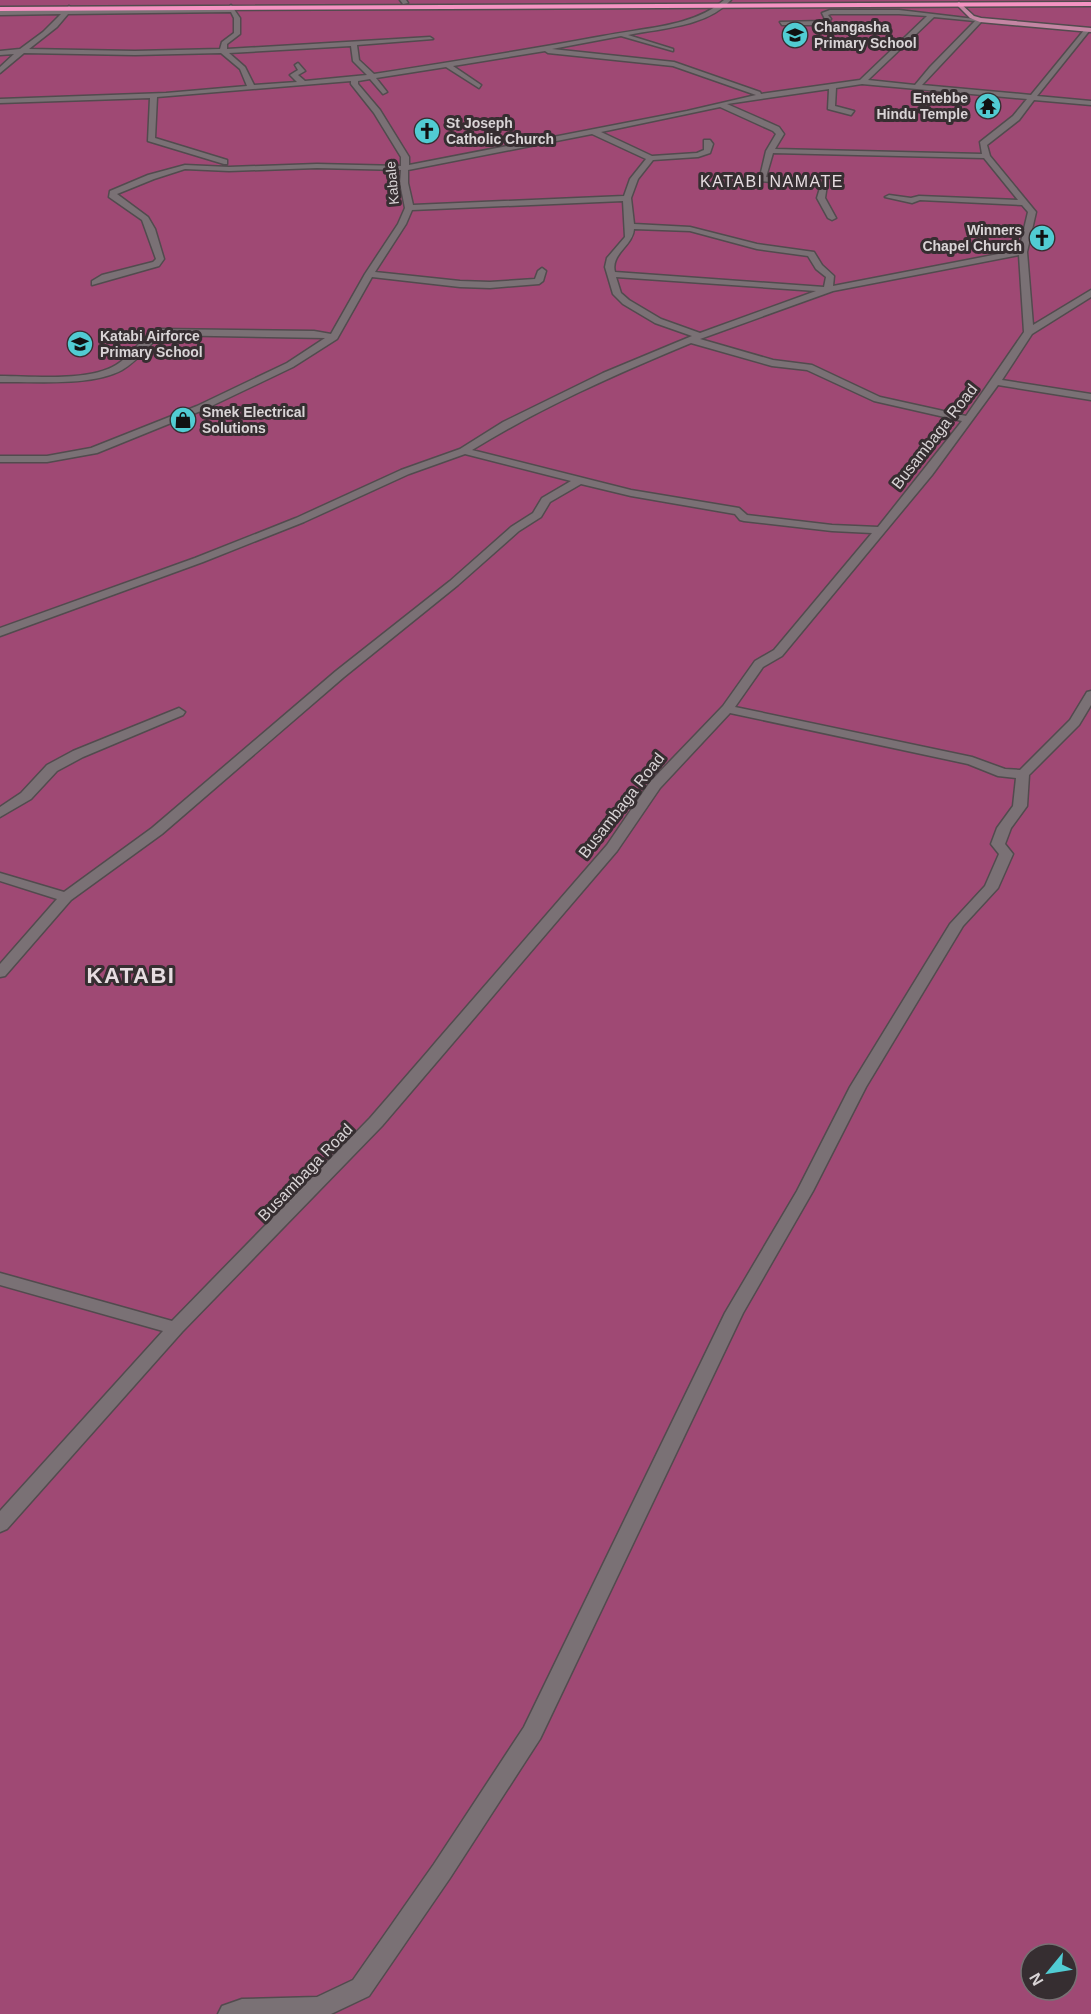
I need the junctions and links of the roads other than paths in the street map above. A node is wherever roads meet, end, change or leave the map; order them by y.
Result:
1 (404, 1) edge
2 (726, 2) edge
3 (1091, 2) edge
4 (959, 4) junction
5 (0, 9) edge
6 (232, 9) junction
7 (68, 10) junction
8 (933, 15) junction
9 (980, 20) junction
10 (782, 23) dead end
11 (1089, 30) edge
12 (621, 35) junction
13 (430, 39) dead end
14 (352, 43) junction
15 (539, 49) junction
16 (671, 50) dead end
17 (23, 51) junction
18 (223, 51) junction
19 (0, 53) edge
20 (298, 65) dead end
21 (447, 65) junction
22 (0, 71) edge
23 (370, 76) junction
24 (355, 80) junction
25 (862, 82) junction
26 (304, 84) junction
27 (479, 86) dead end
28 (833, 86) junction
29 (736, 87) junction
30 (917, 87) junction
31 (252, 89) junction
32 (4, 92) dead end
33 (384, 92) dead end
34 (770, 94) junction
35 (166, 95) junction
36 (154, 96) junction
37 (1031, 98) junction
38 (739, 99) junction
39 (0, 101) edge
40 (1091, 103) edge
41 (720, 104) junction
42 (851, 113) dead end
43 (594, 132) junction
44 (707, 142) dead end
45 (770, 151) junction
46 (986, 156) junction
47 (651, 158) junction
48 (242, 168) junction
49 (406, 168) junction
50 (889, 197) dead end
51 (627, 198) junction
52 (1022, 203) junction
53 (409, 208) junction
54 (832, 218) dead end
55 (630, 226) junction
56 (1023, 252) junction
57 (542, 271) dead end
58 (369, 274) junction
59 (612, 274) junction
60 (95, 283) dead end
61 (829, 289) junction
62 (1091, 293) edge
63 (1029, 332) junction
64 (334, 337) junction
65 (695, 338) junction
66 (0, 379) edge
67 (996, 382) junction
68 (1091, 397) edge
69 (968, 419) junction
70 (464, 451) junction
71 (0, 459) edge
72 (579, 480) junction
73 (879, 530) junction
74 (0, 632) edge
75 (1091, 695) edge
76 (727, 709) junction
77 (179, 712) dead end
78 (1023, 774) junction
79 (0, 813) edge
80 (0, 877) edge
81 (66, 897) junction
82 (0, 973) edge
83 (0, 1279) edge
84 (176, 1328) junction
85 (0, 1524) edge
86 (230, 2014) edge

1 - 2 highway
1 - 5 highway
2 - 3 highway
2 - 4 highway
2 - 6 highway
2 - 12 street
3 - 4 highway
4 - 9 main road
5 - 7 highway
6 - 7 highway
6 - 18 street
7 - 17 street
8 - 9 street
8 - 10 street
8 - 25 street
9 - 11 main road
9 - 30 street
11 - 37 street
12 - 15 street
12 - 16 street
13 - 14 street
14 - 18 street
14 - 23 street
15 - 21 street
15 - 29 street
17 - 18 street
17 - 19 street
17 - 22 street
18 - 31 street
20 - 26 street
21 - 23 street
21 - 27 street
23 - 24 street
23 - 33 street
24 - 26 street
24 - 49 street, Kabale
25 - 28 street
25 - 30 street
26 - 31 street
28 - 34 street
28 - 42 street
29 - 34 street
29 - 38 street
30 - 37 street
31 - 35 street
32 - 35 street
34 - 38 street
35 - 36 street
36 - 39 street
36 - 48 street
37 - 40 street
37 - 46 street
38 - 41 street
41 - 43 street
41 - 45 street
43 - 47 street
43 - 49 street
44 - 47 street
45 - 46 street
45 - 54 street
46 - 52 street
47 - 51 street
48 - 49 street
48 - 60 street
49 - 53 street, Kabale
50 - 52 street
51 - 53 street
51 - 55 street
52 - 56 street
53 - 58 street, Kabale
55 - 59 street
55 - 61 street
56 - 61 street
56 - 63 street
57 - 58 street
58 - 64 street, Kabale
59 - 61 street
59 - 65 street
61 - 65 street
62 - 63 street
63 - 67 street, Busambaga Road
64 - 66 street
64 - 71 street, Kabale
65 - 69 street
65 - 70 street
67 - 68 street
67 - 69 street, Busambaga Road
69 - 73 street, Busambaga Road
70 - 72 street
70 - 74 street
72 - 73 street
72 - 81 street
73 - 76 street, Busambaga Road
75 - 78 street
76 - 78 street
76 - 84 street, Busambaga Road
77 - 79 street
78 - 86 street
80 - 81 street
81 - 82 street
83 - 84 street
84 - 85 street, Busambaga Road

